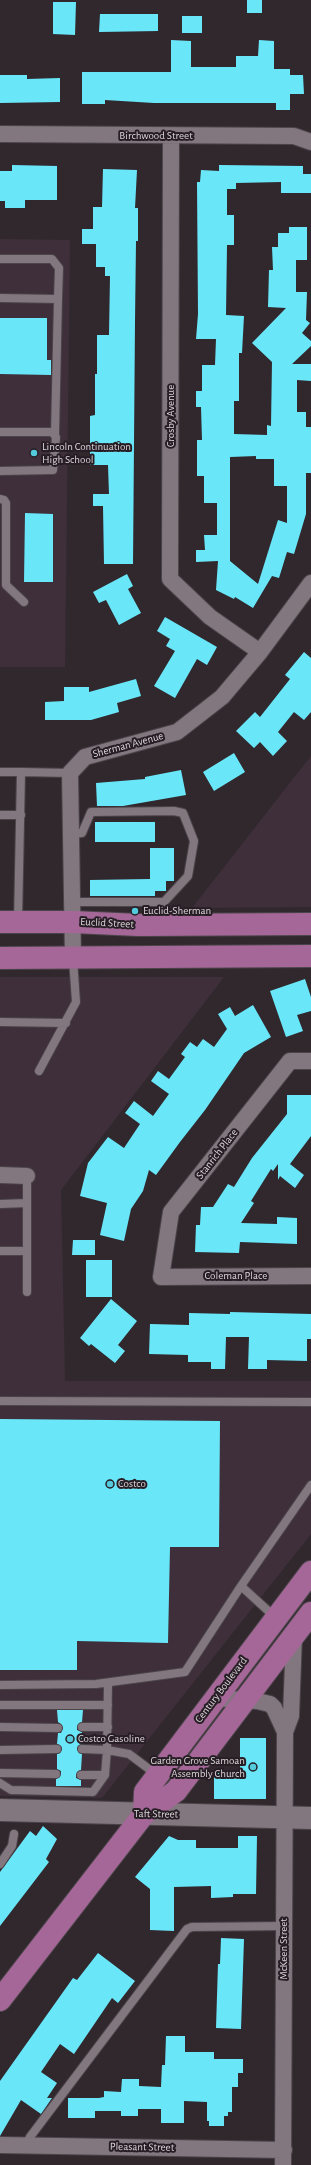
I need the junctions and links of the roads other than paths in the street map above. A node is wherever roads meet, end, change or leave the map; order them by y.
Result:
1 (0, 134) edge
2 (171, 136) junction
3 (311, 142) edge
4 (0, 259) edge
5 (0, 298) edge
6 (58, 299) junction
7 (0, 432) edge
8 (55, 434) junction
9 (0, 470) edge
10 (0, 499) edge
11 (311, 583) edge
12 (24, 602) dead end
13 (260, 652) junction
14 (0, 772) edge
15 (21, 772) junction
16 (70, 773) junction
17 (0, 815) edge
18 (21, 815) junction
19 (70, 834) junction
20 (72, 912) junction
21 (9, 922) edge
22 (311, 924) edge
23 (311, 956) edge
24 (0, 958) edge
25 (73, 958) junction
26 (0, 1022) edge
27 (66, 1023) junction
28 (311, 1061) edge
29 (39, 1070) dead end
30 (0, 1175) edge
31 (26, 1176) joint
32 (0, 1204) edge
33 (27, 1204) junction
34 (0, 1251) edge
35 (27, 1251) junction
36 (161, 1276) joint
37 (311, 1276) edge
38 (28, 1292) dead end
39 (0, 1401) edge
40 (311, 1402) edge
41 (311, 1485) edge
42 (311, 1572) edge
43 (241, 1586) junction
44 (311, 1613) edge
45 (276, 1618) junction
46 (294, 1636) junction
47 (108, 1683) junction
48 (0, 1685) edge
49 (216, 1698) junction
50 (244, 1701) junction
51 (0, 1705) edge
52 (108, 1706) junction
53 (0, 1727) edge
54 (82, 1727) dead end
55 (108, 1727) junction
56 (58, 1728) dead end
57 (285, 1732) junction
58 (82, 1749) dead end
59 (0, 1750) edge
60 (57, 1750) dead end
61 (107, 1750) junction
62 (0, 1773) edge
63 (56, 1774) dead end
64 (81, 1775) dead end
65 (105, 1775) junction
66 (157, 1775) junction
67 (0, 1783) edge
68 (0, 1810) edge
69 (144, 1814) junction
70 (285, 1817) junction
71 (311, 1818) edge
72 (14, 1834) dead end
73 (0, 1864) edge
74 (284, 1926) junction
75 (0, 2000) edge
76 (0, 2145) edge
77 (26, 2145) junction
78 (283, 2157) edge

1 - 2 street, Birchwood Street
2 - 3 street, Birchwood Street
2 - 13 street, Crosby Avenue
4 - 6 lane
5 - 6 lane
6 - 8 lane
7 - 8 lane
8 - 9 lane
10 - 12 lane
11 - 13 street, Sherman Avenue
13 - 16 street, Sherman Avenue
14 - 15 lane
15 - 16 lane
15 - 18 lane
16 - 19 street
17 - 18 lane
18 - 21 lane
19 - 20 street
19 - 20 lane
20 - 21 main road, Euclid Street
20 - 22 main road, Euclid Street
20 - 25 street
23 - 25 main road
24 - 25 main road
25 - 27 lane
26 - 27 lane
27 - 29 lane
28 - 36 street, Stanrich Place
30 - 31 street
31 - 33 lane
32 - 33 lane
33 - 35 lane
34 - 35 lane
35 - 38 lane
36 - 37 street, Coleman Place
39 - 40 lane
41 - 43 lane
42 - 45 main road, Century Boulevard
43 - 45 lane
43 - 47 lane
44 - 46 main road
45 - 49 main road, Century Boulevard
46 - 50 main road
46 - 57 street, McKeen Street
47 - 48 lane
47 - 52 lane
49 - 50 street, McKeen Street
49 - 66 main road, Century Boulevard
50 - 57 street, McKeen Street
50 - 69 main road
51 - 52 lane
52 - 55 lane
53 - 56 lane
54 - 55 lane
55 - 61 lane
57 - 70 street, McKeen Street
58 - 61 lane
59 - 60 lane
61 - 65 lane
61 - 66 lane
62 - 63 lane
64 - 65 lane
65 - 67 lane
66 - 69 main road, Century Boulevard
68 - 69 street, Taft Street
69 - 70 street, Taft Street
69 - 75 main road
70 - 71 street, Taft Street
70 - 74 street, McKeen Street
72 - 73 lane
74 - 77 lane
74 - 78 street, McKeen Street
76 - 77 street, Pleasant Street
77 - 78 street, Pleasant Street

